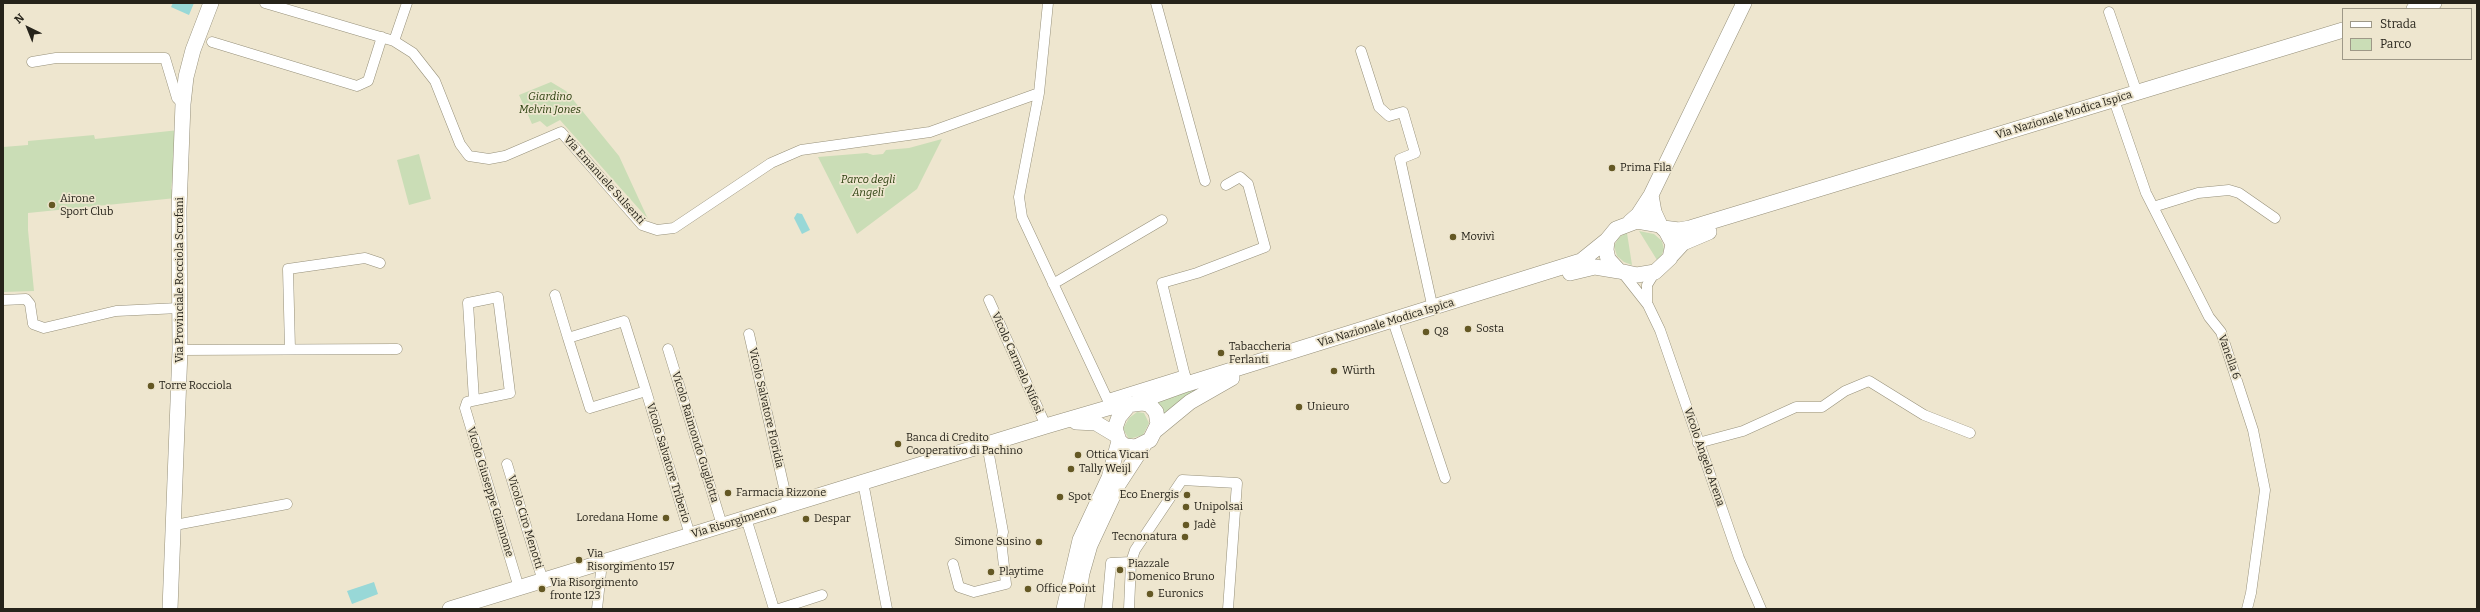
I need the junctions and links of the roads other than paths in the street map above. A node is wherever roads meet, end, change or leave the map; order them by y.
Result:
1 (211, 3) edge
2 (264, 3) edge
3 (407, 3) edge
4 (1156, 3) edge
5 (1744, 3) edge
6 (2434, 3) edge
7 (1050, 4) edge
8 (2415, 7) edge
9 (2109, 12) dead end
10 (2342, 30) edge
11 (382, 37) junction
12 (394, 41) junction
13 (212, 42) dead end
14 (1361, 51) dead end
15 (32, 62) dead end
16 (1039, 92) junction
17 (2137, 93) junction
18 (2114, 100) junction
19 (183, 104) junction
20 (1205, 181) dead end
21 (1226, 185) dead end
22 (1651, 195) junction
23 (1784, 201) junction
24 (2153, 207) junction
25 (2274, 218) dead end
26 (1162, 220) dead end
27 (1630, 222) junction
28 (1661, 226) junction
29 (1607, 240) junction
30 (1671, 256) junction
31 (380, 263) dead end
32 (1620, 271) junction
33 (1655, 272) junction
34 (1053, 284) junction
35 (1491, 290) junction
36 (555, 295) dead end
37 (3, 300) edge
38 (989, 300) dead end
39 (1648, 305) junction
40 (179, 308) junction
41 (1433, 309) junction
42 (1393, 321) junction
43 (749, 334) dead end
44 (568, 338) junction
45 (290, 349) junction
46 (397, 349) dead end
47 (668, 349) dead end
48 (180, 350) junction
49 (1280, 356) junction
50 (1186, 379) junction
51 (646, 391) junction
52 (474, 400) junction
53 (1110, 403) junction
54 (1132, 404) junction
55 (1063, 422) junction
56 (1046, 426) junction
57 (1156, 430) junction
58 (1970, 434) dead end
59 (1118, 438) junction
60 (1698, 443) junction
61 (987, 444) junction
62 (1144, 445) junction
63 (507, 464) dead end
64 (1445, 478) dead end
65 (862, 482) junction
66 (287, 504) dead end
67 (788, 505) junction
68 (746, 518) junction
69 (175, 525) junction
70 (722, 525) junction
71 (690, 535) junction
72 (602, 562) junction
73 (1131, 562) junction
74 (953, 564) dead end
75 (542, 581) junction
76 (519, 588) junction
77 (822, 595) dead end
78 (170, 609) edge
79 (450, 609) edge
80 (597, 609) edge
81 (774, 609) edge
82 (779, 609) edge
83 (887, 609) edge
84 (1064, 609) edge
85 (1076, 609) edge
86 (1107, 609) edge
87 (1129, 609) edge
88 (1228, 609) edge
89 (1760, 609) edge
90 (2247, 609) edge

1 - 19 main road, Via Provinciale Rocciola Scrofani
2 - 11 street, Via Emanuele Sulsenti
3 - 12 street
4 - 20 street
5 - 22 main road
6 - 8 main road
7 - 16 street
9 - 17 street
10 - 17 main road, Via Nazionale Modica Ispica
11 - 12 street, Via Emanuele Sulsenti
11 - 13 street
12 - 16 street, Via Emanuele Sulsenti
14 - 41 street
15 - 19 street
16 - 34 street
17 - 18 main road, Via Nazionale Modica Ispica
18 - 23 main road, Via Nazionale Modica Ispica
18 - 24 street, Vanella 6
19 - 40 main road, Via Provinciale Rocciola Scrofani
21 - 50 street
22 - 27 main road
22 - 28 main road
23 - 28 main road
23 - 30 main road
24 - 25 street
24 - 90 street, Vanella 6
26 - 34 street
27 - 28 main road
27 - 29 main road
28 - 30 main road
29 - 32 main road
29 - 35 main road
30 - 33 main road
31 - 45 street
32 - 33 main road
32 - 35 main road
32 - 39 street, Vicolo Angelo Arena
33 - 39 street
34 - 53 street
35 - 41 main road, Via Nazionale Modica Ispica
36 - 44 street
37 - 40 street
38 - 56 street, Vicolo Carmelo Nifosì
39 - 60 street, Vicolo Angelo Arena
40 - 48 main road, Via Provinciale Rocciola Scrofani
41 - 42 main road, Via Nazionale Modica Ispica
42 - 49 main road, Via Nazionale Modica Ispica
42 - 64 street
43 - 67 street, Vicolo Salvatore Floridia
44 - 51 street, Vicolo Salvatore Triberio
44 - 51 street, Vicolo Salvatore Triberio
45 - 46 street
45 - 48 street
47 - 70 street, Vicolo Raimondo Gugliotta
48 - 69 main road, Via Provinciale Rocciola Scrofani
49 - 50 main road
49 - 57 main road
50 - 53 street
50 - 54 main road
51 - 71 street, Vicolo Salvatore Triberio
52 - 52 street
52 - 76 street, Vicolo Giuseppe Giannone
53 - 54 main road
53 - 55 main road
54 - 57 main road
54 - 59 main road
55 - 56 main road, Via Risorgimento
55 - 59 main road
56 - 61 main road, Via Risorgimento
57 - 62 main road
58 - 60 street
59 - 62 main road
59 - 84 main road
60 - 89 street, Vicolo Angelo Arena
61 - 65 main road, Via Risorgimento
61 - 74 street
62 - 85 main road
63 - 75 street, Vicolo Ciro Menotti
65 - 67 main road, Via Risorgimento
65 - 83 street
66 - 69 street
67 - 68 main road, Via Risorgimento
68 - 70 main road, Via Risorgimento
68 - 81 street
69 - 78 main road, Via Provinciale Rocciola Scrofani
70 - 71 main road, Via Risorgimento
71 - 72 main road, Via Risorgimento
72 - 75 main road, Via Risorgimento
72 - 80 street
73 - 86 street
73 - 87 street
73 - 88 street
75 - 76 main road, Via Risorgimento
76 - 79 main road, Via Risorgimento
77 - 82 street

